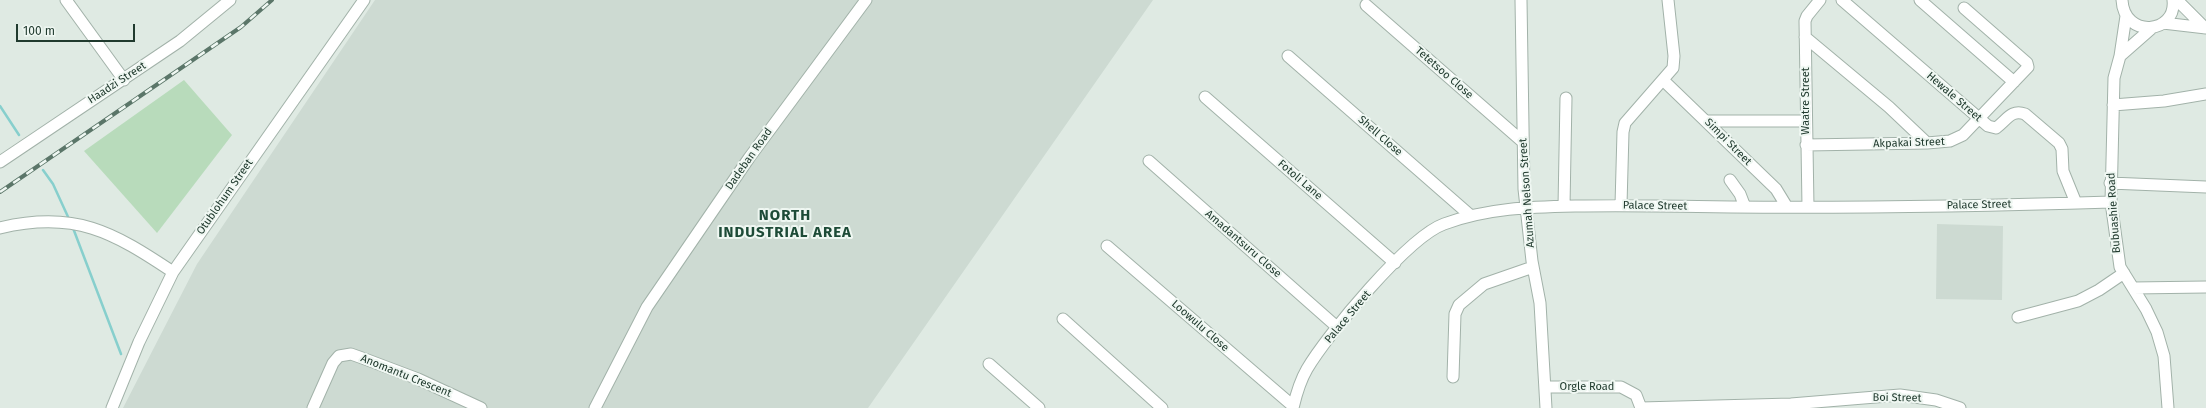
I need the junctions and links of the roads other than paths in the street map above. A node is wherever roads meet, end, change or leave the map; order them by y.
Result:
1 (66, 0) edge
2 (230, 0) edge
3 (364, 0) edge
4 (866, 0) edge
5 (1521, 0) edge
6 (1668, 0) edge
7 (1820, 0) edge
8 (1842, 0) edge
9 (1920, 0) edge
10 (2173, 0) edge
11 (2177, 0) edge
12 (1366, 5) dead end
13 (2121, 6) edge
14 (1964, 8) dead end
15 (2158, 25) junction
16 (2206, 28) edge
17 (1805, 37) junction
18 (1288, 56) dead end
19 (2120, 56) junction
20 (124, 80) junction
21 (1664, 81) junction
22 (2014, 82) junction
23 (2206, 94) edge
24 (1205, 97) dead end
25 (1566, 98) dead end
26 (2113, 104) junction
27 (1980, 119) junction
28 (1708, 121) junction
29 (1805, 121) junction
30 (1523, 142) junction
31 (1927, 143) junction
32 (1806, 145) junction
33 (1149, 161) dead end
34 (0, 162) edge
35 (1730, 180) dead end
36 (2110, 183) junction
37 (2206, 187) edge
38 (2111, 202) junction
39 (2076, 203) junction
40 (1621, 205) junction
41 (1526, 206) junction
42 (1564, 206) junction
43 (1745, 207) junction
44 (1787, 207) junction
45 (1808, 207) junction
46 (1471, 216) junction
47 (0, 228) edge
48 (1107, 246) dead end
49 (1395, 263) junction
50 (1533, 267) junction
51 (173, 272) junction
52 (2124, 273) junction
53 (2206, 287) edge
54 (2134, 288) junction
55 (2018, 317) dead end
56 (1063, 319) dead end
57 (1337, 327) junction
58 (989, 364) dead end
59 (1453, 377) dead end
60 (1546, 387) junction
61 (1293, 407) edge
62 (112, 408) edge
63 (313, 408) edge
64 (481, 408) edge
65 (595, 408) edge
66 (1039, 408) edge
67 (1162, 408) edge
68 (1546, 408) edge
69 (1640, 408) edge
70 (1960, 408) edge
71 (2168, 408) edge

1 - 20 street
2 - 20 street, Haadzi Street
3 - 51 street, Otublohum Street
4 - 65 street, Dadeban Road
5 - 30 street, Azumah Nelson Street
6 - 21 street
7 - 17 street, Waatre Street
8 - 27 street, Hewale Street
9 - 22 street
10 - 15 street
11 - 16 street
12 - 30 street, Tetetsoo Close
13 - 15 street
13 - 19 street, Bubuashie Road
14 - 22 street, Akpakai Street
15 - 16 street
15 - 19 street
17 - 29 street, Waatre Street
17 - 31 street
18 - 46 street, Shell Close
19 - 26 street, Bubuashie Road
20 - 34 street, Haadzi Street
21 - 28 street, Simpi Street
21 - 40 street
22 - 27 street, Akpakai Street
23 - 26 street
24 - 49 street, Fotoli Lane
25 - 42 street
26 - 36 street, Bubuashie Road
27 - 31 street, Akpakai Street
27 - 39 street, Hewale Street
28 - 29 street
28 - 44 street, Simpi Street
29 - 32 street, Waatre Street
30 - 41 street, Azumah Nelson Street
31 - 32 street, Akpakai Street
32 - 45 street, Waatre Street
33 - 57 street, Amadantsuru Close
35 - 43 street
36 - 37 street
36 - 38 street, Bubuashie Road
38 - 39 street, Palace Street
38 - 52 street, Bubuashie Road
39 - 45 street, Palace Street
40 - 42 street, Palace Street
40 - 43 street, Palace Street
41 - 42 street, Palace Street
41 - 46 street, Palace Street
41 - 50 street, Azumah Nelson Street
43 - 44 street, Palace Street
44 - 45 street, Palace Street
46 - 49 street, Palace Street
47 - 51 street
48 - 61 street, Loowulu Close
49 - 57 street, Palace Street
50 - 59 street
50 - 60 street, Azumah Nelson Street
51 - 62 street, Otublohum Street
52 - 54 street, Bubuashie Road
52 - 55 street
53 - 54 street
54 - 71 street, Bubuashie Road
56 - 67 street
57 - 61 street, Palace Street
58 - 66 street
60 - 68 street, Azumah Nelson Street
60 - 69 street, Orgle Road
63 - 64 street, Anomantu Crescent
69 - 70 street, Boi Street

